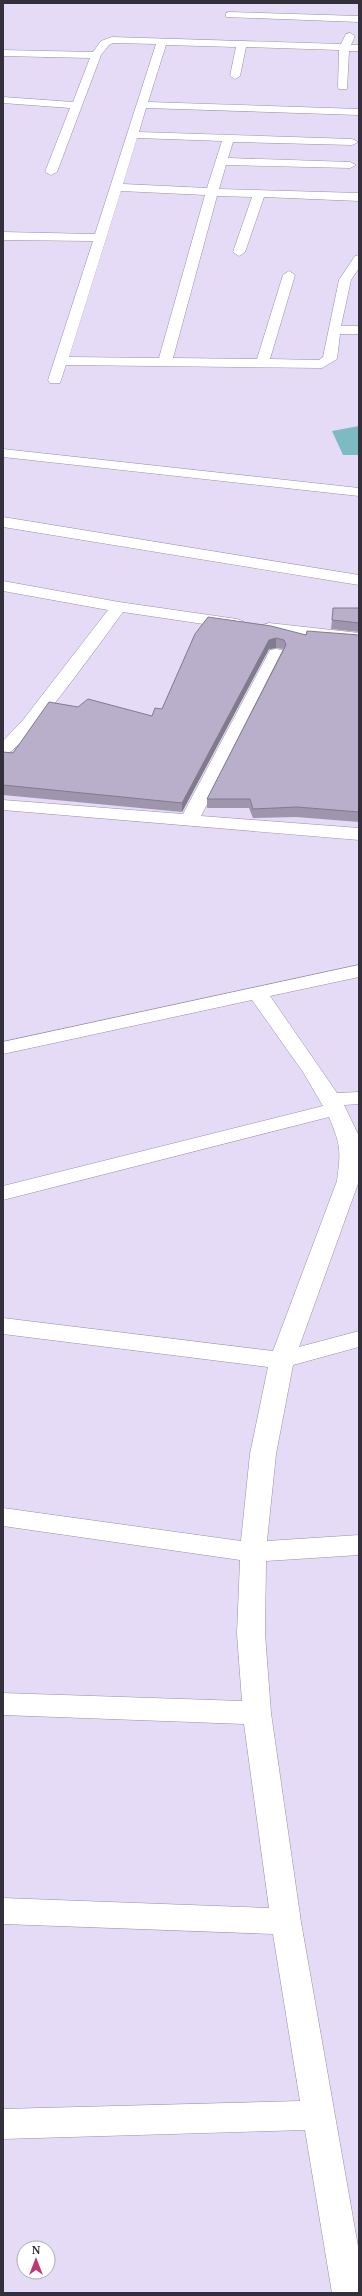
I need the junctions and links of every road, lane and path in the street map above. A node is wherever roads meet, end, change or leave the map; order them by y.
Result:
1 (229, 15) dead end
2 (358, 18) edge
3 (162, 41) junction
4 (242, 43) junction
5 (344, 48) junction
6 (359, 48) edge
7 (3, 53) edge
8 (96, 55) junction
9 (235, 76) dead end
10 (343, 87) dead end
11 (3, 100) edge
12 (75, 105) junction
13 (142, 105) junction
14 (357, 119) edge
15 (132, 135) junction
16 (229, 137) junction
17 (352, 142) junction
18 (222, 161) junction
19 (51, 172) dead end
20 (115, 187) junction
21 (212, 192) junction
22 (352, 194) edge
23 (258, 195) junction
24 (3, 236) edge
25 (101, 238) junction
26 (239, 252) dead end
27 (359, 259) edge
28 (289, 275) dead end
29 (334, 330) junction
30 (359, 330) edge
31 (61, 361) junction
32 (165, 362) junction
33 (262, 364) junction
34 (55, 380) dead end
35 (3, 453) edge
36 (359, 492) edge
37 (3, 522) edge
38 (359, 580) edge
39 (3, 586) edge
40 (120, 607) junction
41 (359, 638) edge
42 (276, 654) dead end
43 (3, 752) edge
44 (3, 806) edge
45 (188, 821) junction
46 (359, 834) edge
47 (359, 971) edge
48 (258, 994) junction
49 (3, 1048) edge
50 (342, 1102) edge
51 (3, 1193) edge
52 (3, 1326) edge
53 (359, 1339) edge
54 (282, 1360) junction
55 (3, 1518) edge
56 (359, 1545) edge
57 (253, 1552) junction
58 (3, 1704) edge
59 (257, 1713) junction
60 (3, 1911) edge
61 (286, 1922) junction
62 (320, 2115) junction
63 (3, 2124) edge
64 (349, 2293) edge

1 - 2 street
2 - 5 street
3 - 4 street
3 - 8 street
3 - 13 street
4 - 5 street
4 - 9 street
5 - 6 street
5 - 10 street
7 - 8 street
8 - 12 street
11 - 12 street
12 - 19 street
13 - 14 street
13 - 15 street
14 - 17 street
15 - 16 street
15 - 20 street
16 - 17 street
16 - 18 street
17 - 18 street
18 - 21 street
20 - 21 street
20 - 25 street
21 - 23 street
21 - 32 street
22 - 23 street
23 - 26 street
24 - 25 street
25 - 31 street
27 - 29 street
28 - 33 street
29 - 30 street
29 - 33 street
31 - 32 street
31 - 34 street
32 - 33 street
35 - 36 street
37 - 38 street
39 - 40 street
40 - 41 street
40 - 43 street
42 - 45 street
44 - 45 street
45 - 46 street
47 - 48 street
48 - 49 street
48 - 50 street
50 - 51 street
50 - 54 street
52 - 54 street
53 - 54 street
54 - 57 street
55 - 57 street
56 - 57 street
57 - 59 street
58 - 59 street
59 - 61 street
60 - 61 street
61 - 62 street
62 - 63 street
62 - 64 street

